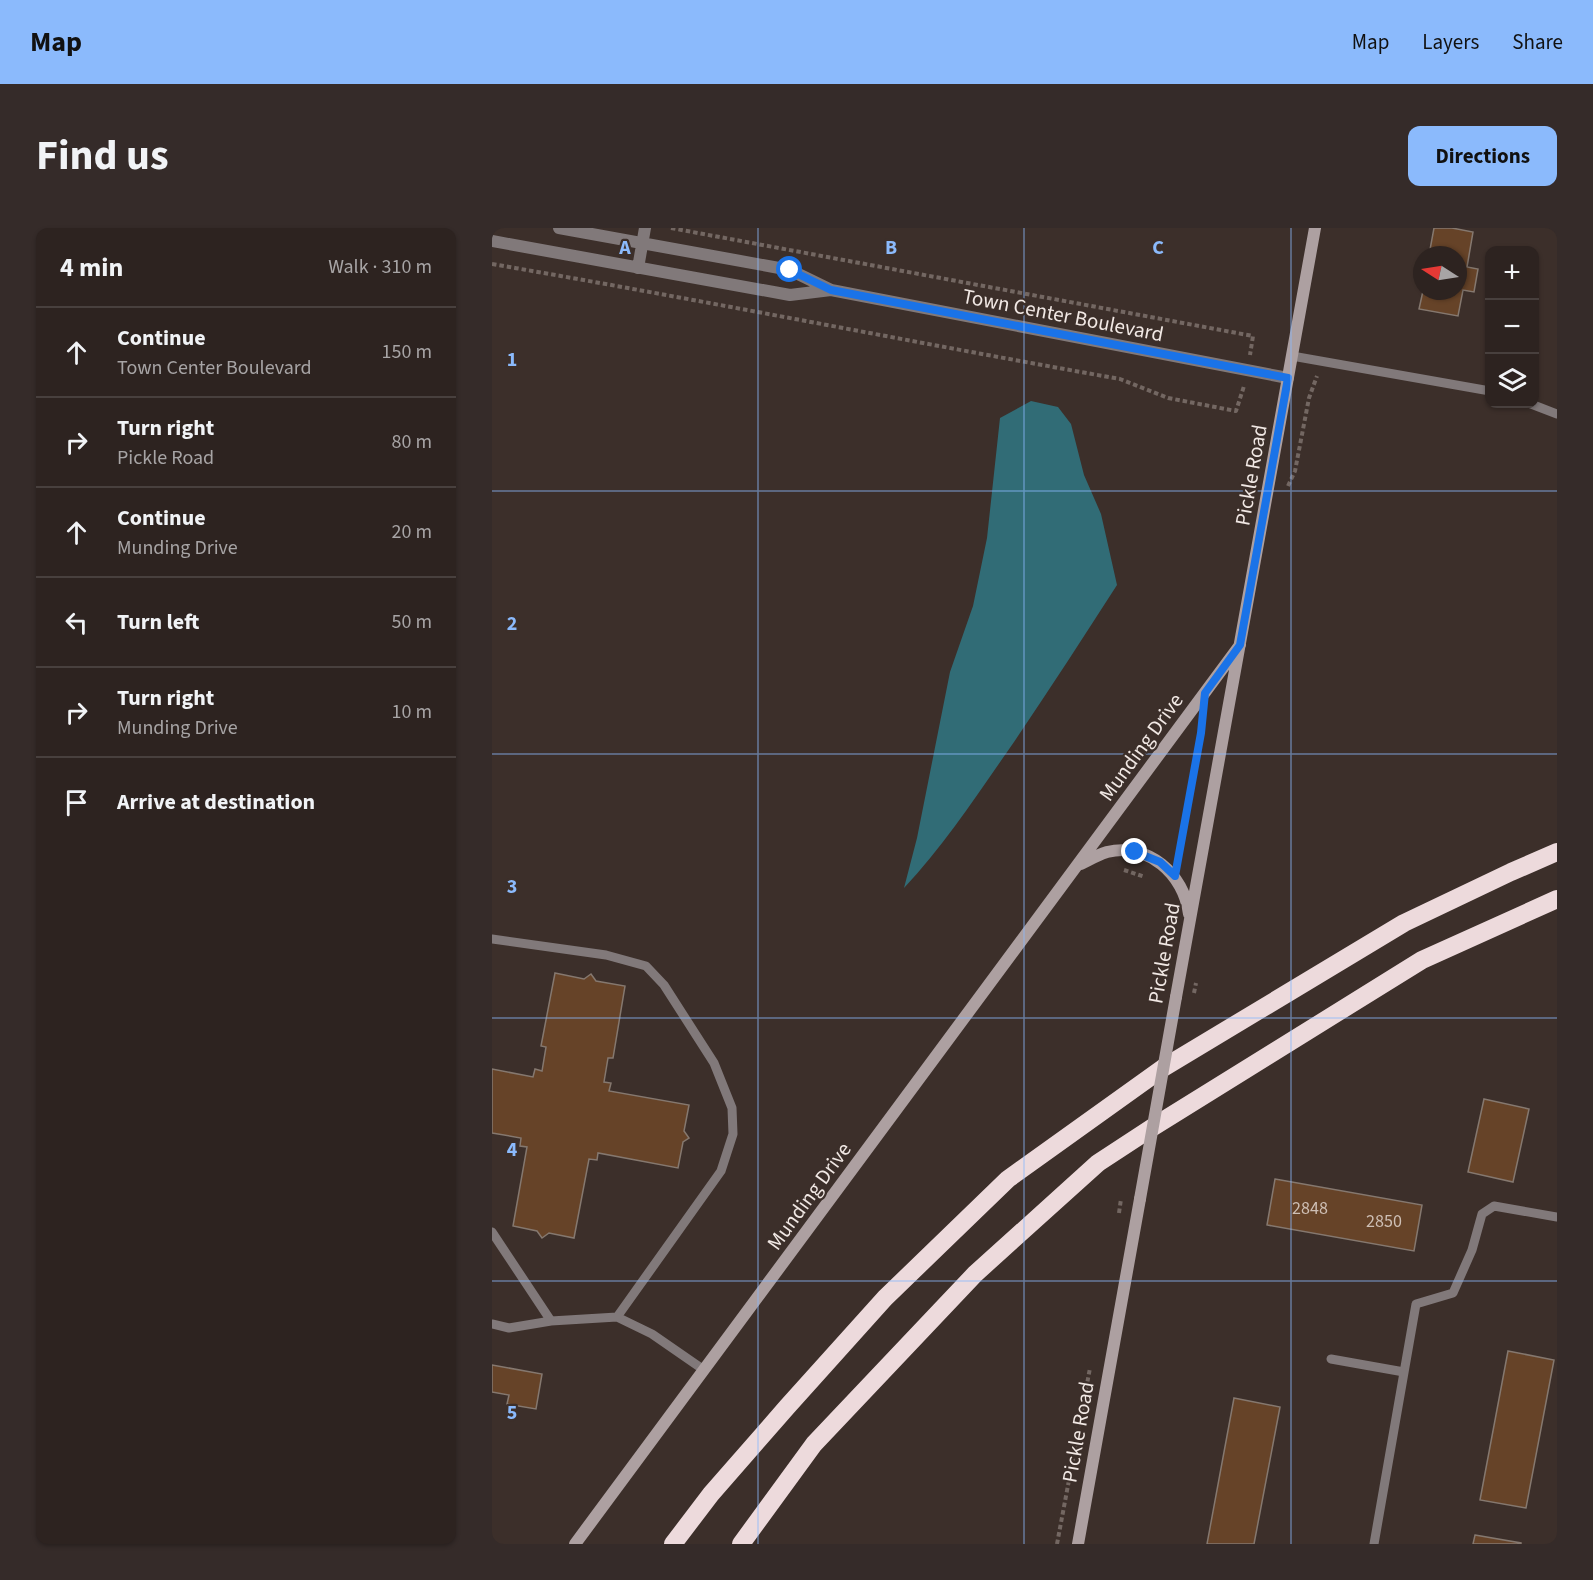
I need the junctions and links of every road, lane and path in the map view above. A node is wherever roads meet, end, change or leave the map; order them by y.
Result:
1 (559, 228) edge
2 (645, 228) edge
3 (1315, 228) edge
4 (492, 241) edge
5 (642, 244) junction
6 (638, 268) junction
7 (831, 290) junction
8 (1292, 356) junction
9 (1320, 361) junction
10 (1288, 378) junction
11 (1485, 390) edge
12 (1539, 407) edge
13 (1557, 414) edge
14 (1287, 488) dead end
15 (1240, 645) junction
16 (1205, 693) junction
17 (1557, 852) edge
18 (1122, 870) dead end
19 (1073, 872) junction
20 (1175, 876) junction
21 (1149, 879) dead end
22 (1557, 899) edge
23 (1190, 924) junction
24 (492, 939) edge
25 (1198, 972) dead end
26 (1196, 983) dead end
27 (1557, 1217) edge
28 (493, 1232) edge
29 (617, 1317) junction
30 (551, 1321) junction
31 (492, 1324) edge
32 (1331, 1359) dead end
33 (705, 1370) junction
34 (1404, 1372) junction
35 (575, 1544) edge
36 (674, 1544) edge
37 (741, 1544) edge
38 (1078, 1544) edge
39 (1374, 1544) edge

1 - 5 street, Town Center Boulevard
2 - 5 street
3 - 8 street, Pickle Road
4 - 6 street, Town Center Boulevard
5 - 6 street
5 - 7 street, Town Center Boulevard
6 - 7 street, Town Center Boulevard
7 - 10 street, Town Center Boulevard
8 - 9 lane
8 - 10 street, Pickle Road
9 - 11 lane
9 - 14 path
10 - 15 street, Pickle Road
12 - 13 lane
15 - 16 street, Munding Drive
15 - 23 street, Pickle Road
16 - 19 street, Munding Drive
16 - 20 path
17 - 36 highway
18 - 21 path
19 - 20 street, Munding Drive
19 - 33 street, Munding Drive
20 - 23 street
22 - 37 highway
23 - 38 street, Pickle Road, bridge
24 - 29 lane
25 - 26 path
27 - 34 lane
28 - 30 lane
29 - 30 lane
29 - 33 lane
30 - 31 lane
32 - 34 lane
33 - 35 street, Munding Drive
34 - 39 lane

